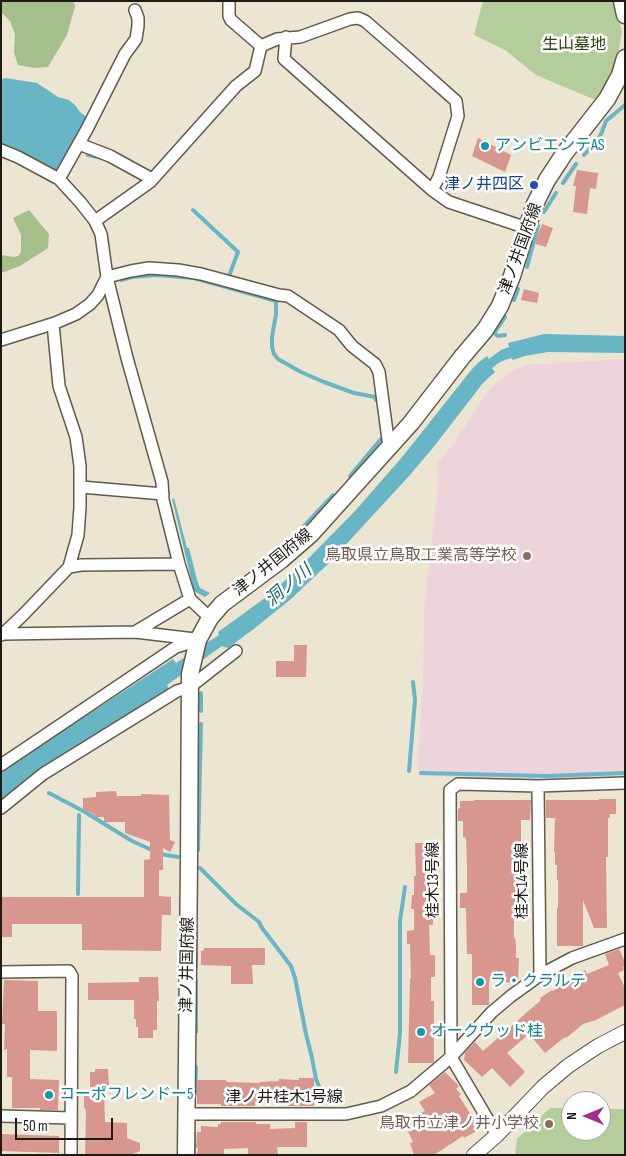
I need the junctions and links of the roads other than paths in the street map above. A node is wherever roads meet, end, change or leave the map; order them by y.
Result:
1 (622, 1) edge
2 (218, 6) dead end
3 (229, 6) edge
4 (135, 10) dead end
5 (625, 15) edge
6 (286, 38) junction
7 (261, 46) junction
8 (625, 58) edge
9 (619, 86) edge
10 (78, 144) junction
11 (1, 150) edge
12 (59, 179) junction
13 (152, 179) junction
14 (432, 190) junction
15 (95, 221) junction
16 (527, 228) junction
17 (107, 276) junction
18 (53, 324) junction
19 (1, 340) edge
20 (389, 447) junction
21 (80, 486) junction
22 (163, 494) junction
23 (179, 564) junction
24 (69, 567) junction
25 (190, 599) junction
26 (203, 630) junction
27 (135, 632) junction
28 (2, 635) edge
29 (236, 651) dead end
30 (190, 681) junction
31 (1, 766) edge
32 (625, 783) edge
33 (538, 786) junction
34 (1, 808) edge
35 (625, 940) edge
36 (1, 972) edge
37 (540, 975) junction
38 (625, 1032) edge
39 (451, 1057) junction
40 (186, 1114) junction
41 (1, 1116) edge
42 (71, 1118) junction
43 (497, 1134) junction
44 (70, 1155) edge
45 (186, 1155) edge
46 (474, 1155) edge

1 - 5 main road
2 - 3 street
3 - 7 street
4 - 10 street
6 - 7 street
6 - 14 street
6 - 14 street
7 - 13 street
8 - 9 main road, 津ノ井国府線
9 - 16 main road, 津ノ井国府線
10 - 12 street
10 - 13 street
11 - 12 street
12 - 15 street
13 - 15 street
14 - 16 street
15 - 17 street
16 - 20 main road, 津ノ井国府線
17 - 18 street
17 - 20 street
17 - 22 street
18 - 19 street
18 - 21 street
20 - 26 main road, 津ノ井国府線
21 - 22 street
21 - 24 street
22 - 23 street
23 - 24 street
23 - 25 street
24 - 28 street
25 - 26 street
25 - 27 street
26 - 27 street
26 - 30 main road, 津ノ井国府線
26 - 31 street
27 - 28 street
29 - 30 street
30 - 34 street
30 - 40 main road, 津ノ井国府線
32 - 33 street, 桂木13号線
33 - 37 street, 桂木14号線
33 - 39 street, 桂木13号線
35 - 37 street, 津ノ井桂木1号線
36 - 42 street
37 - 39 street, 津ノ井桂木1号線
38 - 43 street
39 - 40 street, 津ノ井桂木1号線
39 - 43 street
40 - 45 main road, 津ノ井国府線
41 - 42 street
42 - 44 street
43 - 46 street

